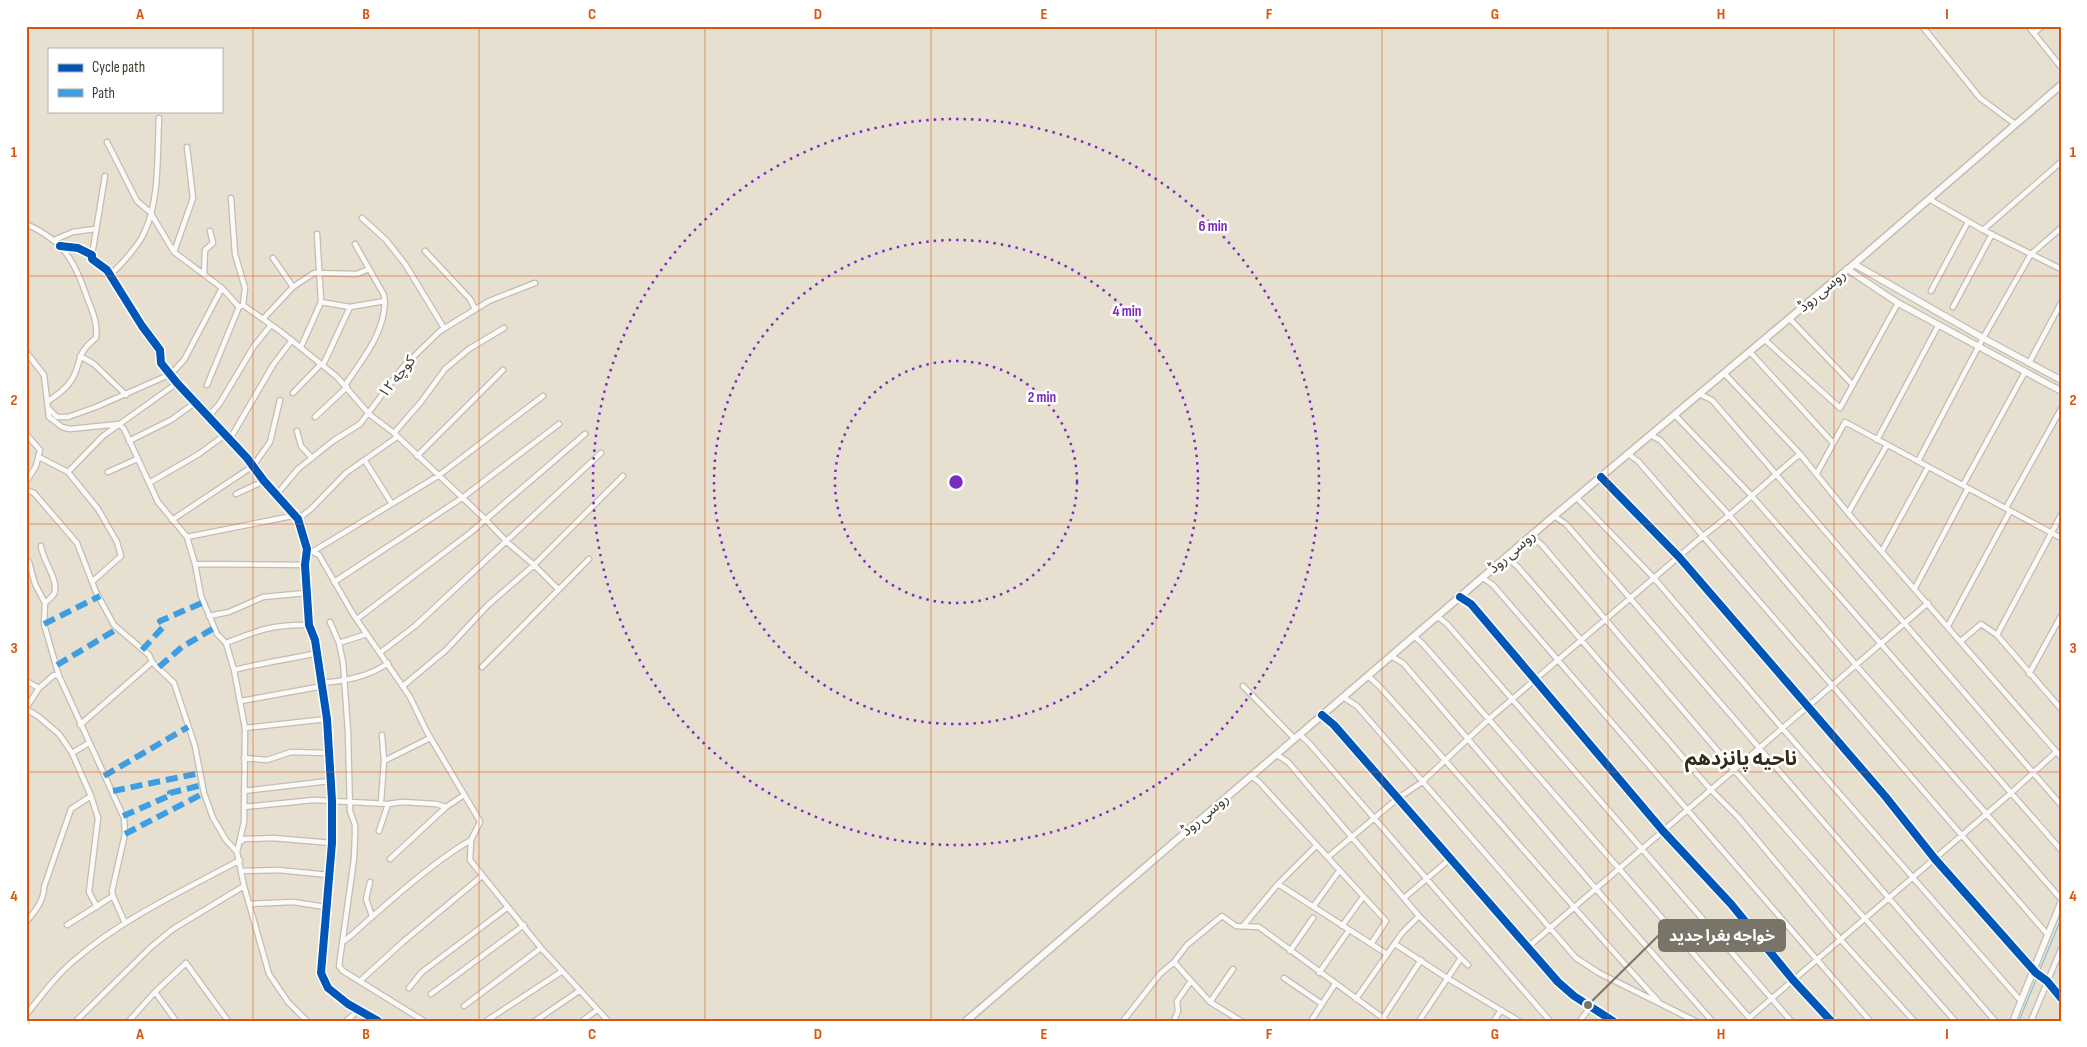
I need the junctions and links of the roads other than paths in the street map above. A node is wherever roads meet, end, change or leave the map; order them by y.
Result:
1 (1922, 26) edge
2 (2028, 26) edge
3 (2042, 26) edge
4 (2034, 33) junction
5 (2061, 66) edge
6 (2061, 85) edge
7 (159, 118) dead end
8 (2015, 124) junction
9 (107, 142) dead end
10 (187, 147) dead end
11 (2061, 162) edge
12 (105, 176) dead end
13 (231, 198) dead end
14 (1929, 199) junction
15 (150, 212) junction
16 (362, 218) dead end
17 (1968, 222) junction
18 (26, 224) edge
19 (2061, 228) edge
20 (95, 229) junction
21 (1984, 230) junction
22 (210, 231) dead end
23 (317, 234) dead end
24 (1992, 234) junction
25 (54, 240) junction
26 (355, 244) dead end
27 (60, 246) junction
28 (425, 251) dead end
29 (174, 252) junction
30 (2031, 254) junction
31 (92, 255) junction
32 (273, 258) dead end
33 (1854, 264) junction
34 (369, 269) junction
35 (2061, 269) edge
36 (1847, 270) junction
37 (318, 272) junction
38 (110, 275) junction
39 (204, 275) junction
40 (536, 283) dead end
41 (222, 288) junction
42 (293, 288) junction
43 (1931, 291) dead end
44 (321, 302) junction
45 (385, 302) junction
46 (1898, 303) junction
47 (2061, 303) edge
48 (241, 306) junction
49 (350, 306) junction
50 (1952, 307) dead end
51 (476, 309) junction
52 (1789, 318) junction
53 (263, 319) junction
54 (270, 325) junction
55 (1938, 326) junction
56 (444, 328) junction
57 (504, 328) dead end
58 (1983, 338) junction
59 (1764, 339) junction
60 (292, 340) junction
61 (1979, 346) junction
62 (301, 347) junction
63 (26, 352) edge
64 (1750, 352) junction
65 (80, 356) junction
66 (2029, 363) junction
67 (322, 364) junction
68 (503, 370) dead end
69 (1724, 372) junction
70 (2025, 372) junction
71 (171, 374) junction
72 (2061, 380) edge
73 (177, 382) junction
74 (207, 385) dead end
75 (1854, 385) junction
76 (346, 386) junction
77 (2061, 391) edge
78 (294, 394) dead end
79 (1699, 394) junction
80 (126, 395) junction
81 (543, 396) dead end
82 (280, 400) dead end
83 (196, 402) junction
84 (47, 405) junction
85 (2061, 409) edge
86 (369, 414) junction
87 (1675, 414) junction
88 (209, 416) junction
89 (315, 417) dead end
90 (119, 424) junction
91 (559, 424) dead end
92 (298, 431) dead end
93 (26, 434) edge
94 (226, 434) junction
95 (585, 434) dead end
96 (396, 435) junction
97 (1650, 435) junction
98 (230, 439) junction
99 (1876, 440) junction
100 (129, 441) junction
101 (1833, 443) junction
102 (1887, 445) junction
103 (601, 453) dead end
104 (1628, 454) junction
105 (1800, 454) junction
106 (417, 456) junction
107 (39, 457) junction
108 (312, 458) junction
109 (137, 459) junction
110 (364, 461) junction
111 (1918, 461) junction
112 (253, 466) junction
113 (1928, 466) junction
114 (68, 472) junction
115 (108, 472) dead end
116 (1817, 473) junction
117 (1776, 474) junction
118 (438, 476) junction
119 (623, 476) dead end
120 (1601, 477) junction
121 (264, 481) junction
122 (26, 482) edge
123 (148, 483) junction
124 (1963, 485) junction
125 (1968, 488) junction
126 (26, 490) edge
127 (236, 494) dead end
128 (277, 494) junction
129 (1751, 495) junction
130 (462, 498) junction
131 (1577, 498) junction
132 (392, 504) junction
133 (2008, 509) junction
134 (1848, 513) junction
135 (1554, 516) junction
136 (1730, 516) junction
137 (2061, 516) edge
138 (297, 517) junction
139 (172, 520) junction
140 (486, 520) junction
141 (2052, 533) junction
142 (1531, 536) junction
143 (1703, 536) junction
144 (187, 537) junction
145 (2061, 538) edge
146 (507, 542) junction
147 (41, 546) dead end
148 (310, 551) junction
149 (1882, 551) junction
150 (1679, 557) junction
151 (1506, 558) junction
152 (26, 559) edge
153 (589, 559) dead end
154 (195, 564) junction
155 (305, 565) junction
156 (534, 565) junction
157 (1483, 578) junction
158 (1654, 578) junction
159 (93, 581) junction
160 (334, 582) junction
161 (1915, 588) junction
162 (558, 589) junction
163 (306, 592) junction
164 (1460, 597) junction
165 (1630, 600) junction
166 (45, 603) junction
167 (1928, 603) junction
168 (209, 616) junction
169 (1437, 616) junction
170 (2061, 616) edge
171 (357, 619) junction
172 (1606, 619) junction
173 (330, 622) dead end
174 (1906, 623) junction
175 (309, 625) junction
176 (1948, 626) junction
177 (367, 634) junction
178 (1997, 634) junction
179 (1414, 636) junction
180 (1581, 640) junction
181 (1960, 641) junction
182 (226, 643) junction
183 (339, 643) junction
184 (1880, 645) junction
185 (380, 652) junction
186 (318, 653) junction
187 (1391, 656) junction
188 (1558, 661) junction
189 (152, 662) junction
190 (388, 664) junction
191 (1856, 665) junction
192 (482, 667) dead end
193 (234, 670) junction
194 (2029, 674) junction
195 (59, 676) junction
196 (1368, 676) junction
197 (1535, 680) junction
198 (26, 681) edge
199 (344, 681) junction
200 (322, 684) junction
201 (403, 686) junction
202 (1243, 686) dead end
203 (1832, 686) junction
204 (39, 688) junction
205 (1343, 697) junction
206 (1512, 700) junction
207 (241, 701) junction
208 (1808, 707) junction
209 (26, 708) edge
210 (2061, 709) edge
211 (1322, 715) junction
212 (327, 719) junction
213 (1489, 719) junction
214 (80, 725) junction
215 (245, 728) junction
216 (1783, 729) junction
217 (382, 735) dead end
218 (1298, 737) junction
219 (430, 738) junction
220 (1467, 739) junction
221 (89, 743) junction
222 (1758, 748) junction
223 (2056, 752) junction
224 (72, 753) junction
225 (328, 753) junction
226 (1277, 755) junction
227 (2061, 757) edge
228 (244, 758) junction
229 (1446, 760) junction
230 (384, 761) junction
231 (1734, 770) junction
232 (2034, 772) junction
233 (1251, 776) junction
234 (329, 781) junction
235 (1422, 782) junction
236 (1711, 790) junction
237 (244, 791) junction
238 (2011, 793) junction
239 (464, 795) junction
240 (91, 796) junction
241 (1398, 799) junction
242 (332, 801) junction
243 (350, 802) junction
244 (381, 802) junction
245 (388, 804) junction
246 (2061, 805) edge
247 (244, 807) junction
248 (446, 807) junction
249 (1688, 809) junction
250 (1987, 814) junction
251 (1375, 818) junction
252 (378, 831) dead end
253 (1663, 831) junction
254 (1962, 835) junction
255 (1352, 837) junction
256 (471, 840) junction
257 (332, 843) junction
258 (240, 844) junction
259 (1317, 845) junction
260 (1643, 847) junction
261 (2061, 850) edge
262 (237, 852) junction
263 (1328, 857) junction
264 (1935, 858) junction
265 (390, 859) dead end
266 (240, 860) junction
267 (1450, 860) junction
268 (1620, 869) junction
269 (242, 871) junction
270 (1340, 871) junction
271 (329, 875) junction
272 (482, 876) junction
273 (1912, 878) junction
274 (1428, 879) junction
275 (370, 882) dead end
276 (1278, 884) junction
277 (244, 886) junction
278 (1596, 889) junction
279 (113, 896) junction
280 (1363, 897) junction
281 (1404, 898) junction
282 (1889, 898) junction
283 (2061, 900) edge
284 (249, 904) junction
285 (97, 907) junction
286 (326, 907) junction
287 (508, 907) junction
288 (1313, 907) junction
289 (1573, 908) junction
290 (372, 916) junction
291 (1419, 916) junction
292 (1866, 917) junction
293 (1313, 918) dead end
294 (26, 922) edge
295 (125, 923) junction
296 (67, 925) dead end
297 (524, 925) junction
298 (1243, 926) junction
299 (1342, 926) junction
300 (1549, 928) junction
301 (1349, 930) junction
302 (2048, 935) junction
303 (1840, 939) junction
304 (344, 940) junction
305 (1371, 944) junction
306 (1395, 944) junction
307 (1528, 947) junction
308 (541, 948) junction
309 (1290, 950) junction
310 (2061, 950) edge
311 (1387, 954) junction
312 (1461, 958) junction
313 (1817, 959) junction
314 (1421, 960) junction
315 (1174, 962) junction
316 (1468, 965) dead end
317 (1233, 969) dead end
318 (561, 972) junction
319 (1319, 973) junction
320 (2036, 973) junction
321 (1284, 978) dead end
322 (1447, 978) junction
323 (1793, 980) junction
324 (360, 981) junction
325 (1191, 981) junction
326 (2047, 981) junction
327 (1335, 984) junction
328 (409, 988) dead end
329 (579, 990) junction
330 (155, 992) junction
331 (431, 994) dead end
332 (1772, 998) junction
333 (2061, 998) edge
334 (1356, 999) junction
335 (2020, 1000) junction
336 (1210, 1002) junction
337 (1660, 1003) junction
338 (1322, 1004) junction
339 (464, 1006) dead end
340 (1590, 1007) junction
341 (359, 1010) junction
342 (597, 1010) junction
343 (1501, 1010) junction
344 (26, 1016) edge
345 (970, 1019) edge
346 (1385, 1019) edge
347 (1751, 1019) edge
348 (377, 1020) edge
349 (1314, 1020) edge
350 (2033, 1020) edge
351 (76, 1021) edge
352 (129, 1021) edge
353 (176, 1021) edge
354 (228, 1021) edge
355 (307, 1021) edge
356 (346, 1021) edge
357 (424, 1021) edge
358 (486, 1021) edge
359 (534, 1021) edge
360 (582, 1021) edge
361 (608, 1021) edge
362 (1123, 1021) edge
363 (1174, 1021) edge
364 (1241, 1021) edge
365 (1419, 1021) edge
366 (1494, 1021) edge
367 (1519, 1021) edge
368 (1550, 1021) edge
369 (1580, 1021) edge
370 (1613, 1021) edge
371 (1695, 1021) edge
372 (1712, 1021) edge
373 (1791, 1021) edge
374 (1831, 1021) edge
375 (1870, 1021) edge
376 (1914, 1021) edge
377 (1955, 1021) edge
378 (1995, 1021) edge
379 (2013, 1021) edge

1 - 8 street
2 - 4 street
3 - 4 street
4 - 5 street
6 - 8 main road, روسی روڈ
7 - 15 street
8 - 14 main road, روسی روڈ
9 - 15 street
10 - 29 street
11 - 21 street
12 - 20 street
13 - 48 street
14 - 17 street
14 - 33 main road, روسی روڈ
15 - 29 street
15 - 38 street
16 - 56 street
17 - 21 street
17 - 43 street
18 - 25 street
19 - 30 street
20 - 25 street
20 - 31 street
21 - 24 street
22 - 39 street
23 - 37 street
24 - 30 street
24 - 50 street
25 - 27 street
26 - 34 street
27 - 31 street
27 - 65 street
28 - 51 street
29 - 39 street
30 - 35 street
30 - 58 street
31 - 38 street
32 - 42 street
33 - 36 main road, روسی روڈ
33 - 58 street
34 - 37 street
34 - 45 street
36 - 46 street
36 - 52 main road, روسی روڈ
37 - 42 street
37 - 44 street
38 - 71 street
39 - 41 street
40 - 51 street, کوچه ۱۲
41 - 48 street
41 - 71 street
42 - 53 street
44 - 49 street
44 - 62 street
45 - 49 street
45 - 76 street
46 - 55 street
46 - 75 street
47 - 66 street
48 - 53 street
48 - 74 street
49 - 67 street
51 - 56 street, کوچه ۱۲
52 - 59 main road, روسی روڈ
52 - 75 street
53 - 54 street
54 - 60 street
54 - 88 street
55 - 61 street
55 - 99 street
56 - 86 street, کوچه ۱۲
57 - 96 street
58 - 61 street
58 - 66 street
59 - 64 main road, روسی روڈ
59 - 75 street
60 - 62 street
60 - 98 street
61 - 70 street
61 - 111 street
62 - 67 street
63 - 84 street
64 - 69 main road, روسی روڈ
64 - 101 street
65 - 80 street
65 - 84 street
66 - 72 street
67 - 76 street
67 - 78 street
68 - 106 street
69 - 79 main road, روسی روڈ
69 - 105 street
70 - 77 street
70 - 124 street
71 - 73 street
71 - 80 street
73 - 83 street
73 - 90 street
76 - 86 street
76 - 89 street
79 - 87 main road, روسی روڈ
79 - 117 street
80 - 84 street
81 - 118 street
82 - 112 street
83 - 88 street
83 - 100 street
84 - 90 street
85 - 133 street
86 - 96 street
86 - 108 street, کوچه ۱۲
87 - 97 main road, روسی روڈ
87 - 129 street
88 - 94 street
90 - 100 street
90 - 114 street
91 - 130 street
92 - 108 street
93 - 107 street
94 - 98 street
94 - 123 street
95 - 140 street
96 - 106 street
96 - 110 street
97 - 104 main road, روسی روڈ
97 - 136 street
98 - 112 street
99 - 101 street
99 - 102 street
100 - 109 street
101 - 116 street
102 - 111 street
102 - 134 street
103 - 146 street
104 - 120 main road, روسی روڈ
104 - 143 street
105 - 116 street
105 - 117 street
106 - 118 street
107 - 114 street
107 - 122 street
108 - 128 street, کوچه ۱۲
109 - 115 street
109 - 123 street
110 - 132 street
110 - 138 street
111 - 113 street
112 - 121 street
112 - 139 street
113 - 124 street
113 - 149 street
114 - 159 street
116 - 134 street
117 - 129 street
117 - 174 street
118 - 130 street
118 - 132 street
119 - 156 street
120 - 131 main road, روسی روڈ
120 - 150 street
121 - 127 street
121 - 128 street
123 - 139 street
124 - 125 street
125 - 133 street
125 - 161 street
126 - 159 street
128 - 138 street
129 - 136 street
129 - 184 street
130 - 140 street
130 - 160 street
131 - 135 main road, روسی روڈ
131 - 158 street
132 - 148 street
133 - 141 street
133 - 176 street
134 - 149 street
135 - 142 main road, روسی روڈ
135 - 165 street
136 - 143 street
136 - 191 street
137 - 141 street
138 - 144 street
138 - 148 street
139 - 144 street
140 - 146 street
140 - 171 street
141 - 145 street
141 - 178 street
142 - 151 main road, روسی روڈ
142 - 172 street
143 - 150 street
143 - 203 street
144 - 154 street
146 - 156 street
146 - 185 street
147 - 166 street
148 - 155 street
148 - 160 street
149 - 161 street
150 - 158 street
150 - 208 street
151 - 157 main road, روسی روڈ
151 - 180 street
152 - 166 street
153 - 162 street
154 - 155 street
154 - 168 street
155 - 163 street
156 - 162 street
156 - 201 street
157 - 164 main road, روسی روڈ
157 - 188 street
158 - 165 street
158 - 216 street
159 - 189 street
160 - 171 street
161 - 167 street
162 - 192 street
163 - 168 street
163 - 175 street
164 - 169 main road, روسی روڈ
164 - 197 street
165 - 172 street
165 - 222 street
166 - 195 street
167 - 174 street
167 - 176 street
168 - 182 street
169 - 179 main road, روسی روڈ
169 - 206 street
170 - 194 street
171 - 177 street
172 - 180 street
172 - 231 street
173 - 183 street
174 - 184 street
174 - 232 street
175 - 182 street
175 - 186 street
176 - 181 street
177 - 183 street
177 - 185 street
178 - 181 street
178 - 194 street
179 - 187 main road, روسی روڈ
179 - 213 street
180 - 188 street
180 - 236 street
181 - 223 street
182 - 193 street
183 - 199 street
184 - 191 street
184 - 238 street
185 - 190 street
186 - 193 street
186 - 200 street
187 - 196 main road, روسی روڈ
187 - 220 street
188 - 197 street
188 - 249 street
189 - 214 street
189 - 262 street
190 - 199 street
190 - 201 street
191 - 203 street
191 - 250 street
193 - 207 street
194 - 210 street
195 - 204 street
195 - 214 street
196 - 205 main road, روسی روڈ
196 - 229 street
197 - 206 street
197 - 253 street
198 - 204 street
199 - 200 street
199 - 243 street
200 - 207 street
200 - 212 street
201 - 219 street
202 - 218 street
203 - 208 street
203 - 254 street
204 - 209 street
205 - 211 main road, روسی روڈ
205 - 235 street
206 - 213 street
206 - 260 street
207 - 215 street
208 - 216 street
208 - 264 street
209 - 224 street
211 - 218 main road, روسی روڈ
211 - 241 street
212 - 215 street
212 - 225 street
213 - 220 street
213 - 268 street
214 - 221 street
215 - 228 street
216 - 222 street
216 - 273 street
217 - 230 street
218 - 226 main road, روسی روڈ
218 - 251 street
219 - 230 street
219 - 239 street
220 - 229 street
220 - 278 street
221 - 224 street
221 - 279 street
222 - 231 street
222 - 282 street
223 - 227 street
223 - 232 street
224 - 240 street
225 - 228 street
225 - 234 street
226 - 233 main road, روسی روڈ
226 - 255 street
228 - 237 street
229 - 235 street
229 - 289 street
230 - 244 street
231 - 236 street
231 - 292 street
232 - 238 street
232 - 246 street
233 - 259 street
233 - 345 main road, روسی روڈ
234 - 237 street
234 - 242 street
235 - 241 street
235 - 300 street
236 - 249 street
236 - 303 street
237 - 247 street
238 - 250 street
238 - 261 street
239 - 248 street
239 - 256 street
240 - 285 street
240 - 294 street
241 - 251 street
241 - 267 street
242 - 243 street
242 - 247 street
242 - 257 street
243 - 244 street
243 - 304 street
244 - 245 street
245 - 248 street
245 - 252 street
247 - 258 street
248 - 265 street
249 - 253 street
249 - 313 street
250 - 254 street
250 - 283 street
251 - 255 street
251 - 274 street
253 - 260 street
253 - 323 street
254 - 264 street
254 - 302 street
255 - 263 street
255 - 281 street
256 - 272 street
256 - 290 street
257 - 258 street
257 - 271 street
258 - 262 street
259 - 263 street
259 - 276 street
260 - 268 street
260 - 332 street
262 - 266 street
263 - 270 street
264 - 273 street
264 - 320 street
266 - 269 street
266 - 295 street
267 - 274 street
267 - 307 street
268 - 278 street
268 - 347 street
269 - 271 street
269 - 277 street
270 - 280 street
270 - 288 street
271 - 286 street
272 - 287 street
272 - 324 street
273 - 282 street
273 - 335 street
274 - 281 street
274 - 368 street
275 - 290 street
276 - 288 street
276 - 298 street
277 - 284 street
277 - 351 street
278 - 289 street
278 - 372 street
279 - 285 street
279 - 295 street
280 - 299 street
280 - 305 street
281 - 291 street
282 - 292 street
282 - 378 street
283 - 302 street
284 - 286 street
284 - 355 street
285 - 296 street
286 - 341 street
287 - 297 street
287 - 328 street
288 - 299 street
289 - 300 street
289 - 337 street
290 - 304 street
291 - 306 street
291 - 312 street
292 - 303 street
292 - 377 street
293 - 309 street
295 - 344 street
297 - 308 street
297 - 331 street
298 - 309 street
298 - 315 street
299 - 301 street
300 - 307 street
300 - 337 street
301 - 305 street
301 - 319 street
302 - 320 street
303 - 313 street
303 - 376 street
304 - 324 street
305 - 311 street
306 - 311 street
306 - 314 street
307 - 340 street
308 - 318 street
308 - 339 street
309 - 319 street
310 - 326 street
311 - 334 street
312 - 316 street
312 - 322 street
313 - 323 street
313 - 375 street
314 - 322 street
314 - 346 street
315 - 325 street
315 - 362 street
317 - 336 street
318 - 329 street
318 - 358 street
319 - 327 street
320 - 326 street
320 - 335 street
321 - 338 street
322 - 343 street
322 - 365 street
323 - 332 street
323 - 374 street
324 - 357 street
325 - 336 street
325 - 363 street
326 - 333 street
326 - 350 street
327 - 334 street
327 - 338 street
329 - 342 street
329 - 359 street
330 - 352 street
330 - 353 street
330 - 354 street
332 - 347 street
332 - 373 street
334 - 346 street
335 - 379 street
336 - 364 street
337 - 371 street
338 - 349 street
340 - 369 street
340 - 370 street
341 - 348 street
341 - 356 street
342 - 360 street
342 - 361 street
343 - 366 street
343 - 367 street

